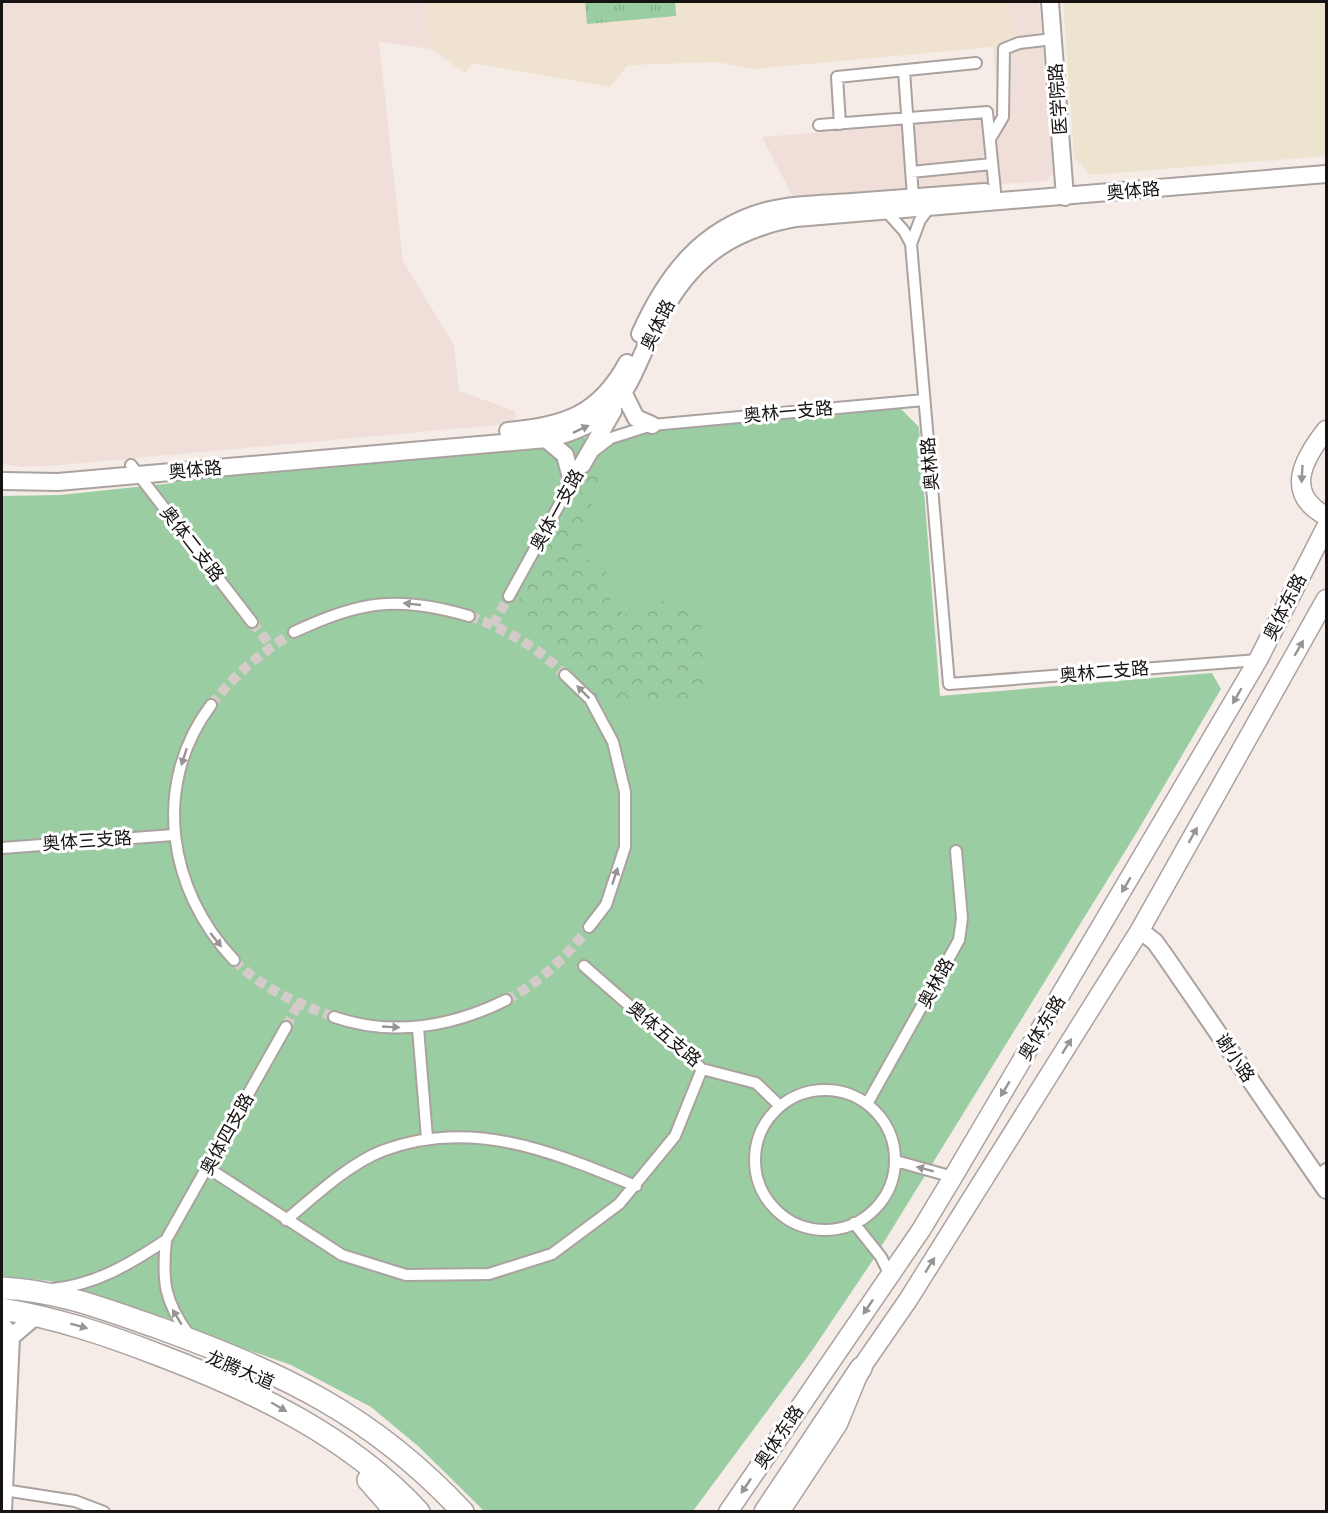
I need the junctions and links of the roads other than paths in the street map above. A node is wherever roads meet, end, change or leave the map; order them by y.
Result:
1 (1050, 2) edge
2 (1053, 39) junction
3 (976, 63) dead end
4 (904, 71) junction
5 (908, 118) junction
6 (840, 124) junction
7 (819, 125) dead end
8 (990, 139) junction
9 (1326, 163) edge
10 (992, 164) junction
11 (911, 172) junction
12 (1326, 174) edge
13 (995, 191) junction
14 (1065, 191) junction
15 (913, 197) junction
16 (929, 208) junction
17 (886, 211) junction
18 (911, 244) junction
19 (624, 394) junction
20 (924, 400) junction
21 (652, 425) junction
22 (1326, 430) edge
23 (546, 439) junction
24 (582, 465) junction
25 (135, 470) junction
26 (2, 471) edge
27 (2, 481) edge
28 (572, 482) junction
29 (1326, 516) edge
30 (1326, 527) edge
31 (509, 596) tunnel mouth
32 (1326, 599) edge
33 (469, 616) tunnel mouth
34 (252, 622) tunnel mouth
35 (294, 632) tunnel mouth
36 (1258, 660) junction
37 (565, 675) tunnel mouth
38 (949, 684) joint
39 (211, 705) tunnel mouth
40 (173, 835) junction
41 (2, 848) edge
42 (956, 851) dead end
43 (589, 927) tunnel mouth
44 (1140, 930) junction
45 (234, 960) tunnel mouth
46 (584, 966) dead end
47 (506, 1000) tunnel mouth
48 (334, 1017) tunnel mouth
49 (286, 1027) tunnel mouth
50 (418, 1028) junction
51 (702, 1069) junction
52 (867, 1104) junction
53 (780, 1106) junction
54 (427, 1138) junction
55 (896, 1161) junction
56 (208, 1168) junction
57 (1321, 1172) edge
58 (953, 1177) junction
59 (636, 1186) junction
60 (1326, 1190) edge
61 (286, 1220) junction
62 (854, 1223) junction
63 (166, 1240) junction
64 (890, 1275) junction
65 (2, 1289) edge
66 (41, 1290) junction
67 (2, 1310) edge
68 (38, 1315) junction
69 (6, 1330) edge
70 (194, 1341) junction
71 (216, 1360) junction
72 (861, 1368) junction
73 (328, 1435) junction
74 (4, 1490) junction
75 (3, 1512) edge
76 (104, 1512) edge
77 (396, 1512) edge
78 (419, 1512) edge
79 (445, 1512) edge
80 (463, 1512) edge
81 (728, 1512) edge
82 (765, 1512) edge
83 (780, 1512) edge

1 - 2 main road, 医学院路
2 - 8 street
2 - 14 main road, 医学院路
3 - 4 street
4 - 5 street
4 - 6 street
5 - 6 street
5 - 8 street
5 - 11 street
6 - 7 street
8 - 10 street
9 - 14 main road, 奥体路
10 - 11 street
10 - 13 street
11 - 15 street
12 - 14 main road, 奥体路
13 - 14 main road, 奥体路
13 - 15 main road, 奥体路
14 - 16 main road, 奥体路
15 - 25 main road, 奥体路
16 - 17 main road, 奥体路
16 - 18 street, 奥林路
17 - 18 street
17 - 19 main road, 奥体路
18 - 20 street, 奥林路
19 - 21 main road
23 -> 19 main road, 奥体路
19 - 24 main road
20 - 21 street, 奥林一支路
20 - 38 street, 奥林路
21 - 24 street, 奥体一支路
22 -> 29 main road
23 - 25 main road, 奥体路
23 - 28 main road
24 - 28 street, 奥体一支路
25 - 26 main road, 奥体路
25 - 27 main road, 奥体路
25 - 34 street, 奥体二支路
28 - 31 street, 奥体一支路
30 - 36 main road, 奥体东路
44 -> 32 main road, 奥体东路
33 -> 35 street
36 - 38 street, 奥林二支路
36 -> 58 main road, 奥体东路
43 -> 37 street
39 -> 40 street
40 - 41 street, 奥体三支路
40 -> 45 street
42 - 52 street, 奥林路
44 - 57 main road, 谢小路
72 -> 44 main road, 奥体东路
46 - 51 street, 奥体五支路
47 - 50 street
48 -> 50 street
49 - 56 street, 奥体四支路
50 - 54 street
51 - 53 street, 奥体五支路
51 - 59 street
52 - 53 street
52 - 55 street
53 - 62 street
54 - 59 street
54 - 61 street
58 -> 55 street
55 - 62 street
56 - 61 street
56 - 63 street, 奥体四支路
57 - 60 main road, 谢小路
58 - 64 main road, 奥体东路
59 - 61 street
62 - 64 street
63 - 66 street
70 -> 63 street
64 -> 81 main road, 奥体东路
65 - 66 highway
65 - 71 highway, 龙腾大道
66 - 70 highway
67 - 68 highway, 龙腾大道
68 - 69 main road
68 -> 73 highway, 龙腾大道
69 - 74 main road
70 - 71 street
70 - 80 highway
71 - 79 highway, 龙腾大道
72 - 82 highway
72 - 83 main road, 奥体东路
73 - 77 highway
73 - 78 highway, 龙腾大道
74 - 75 main road
74 - 76 street

